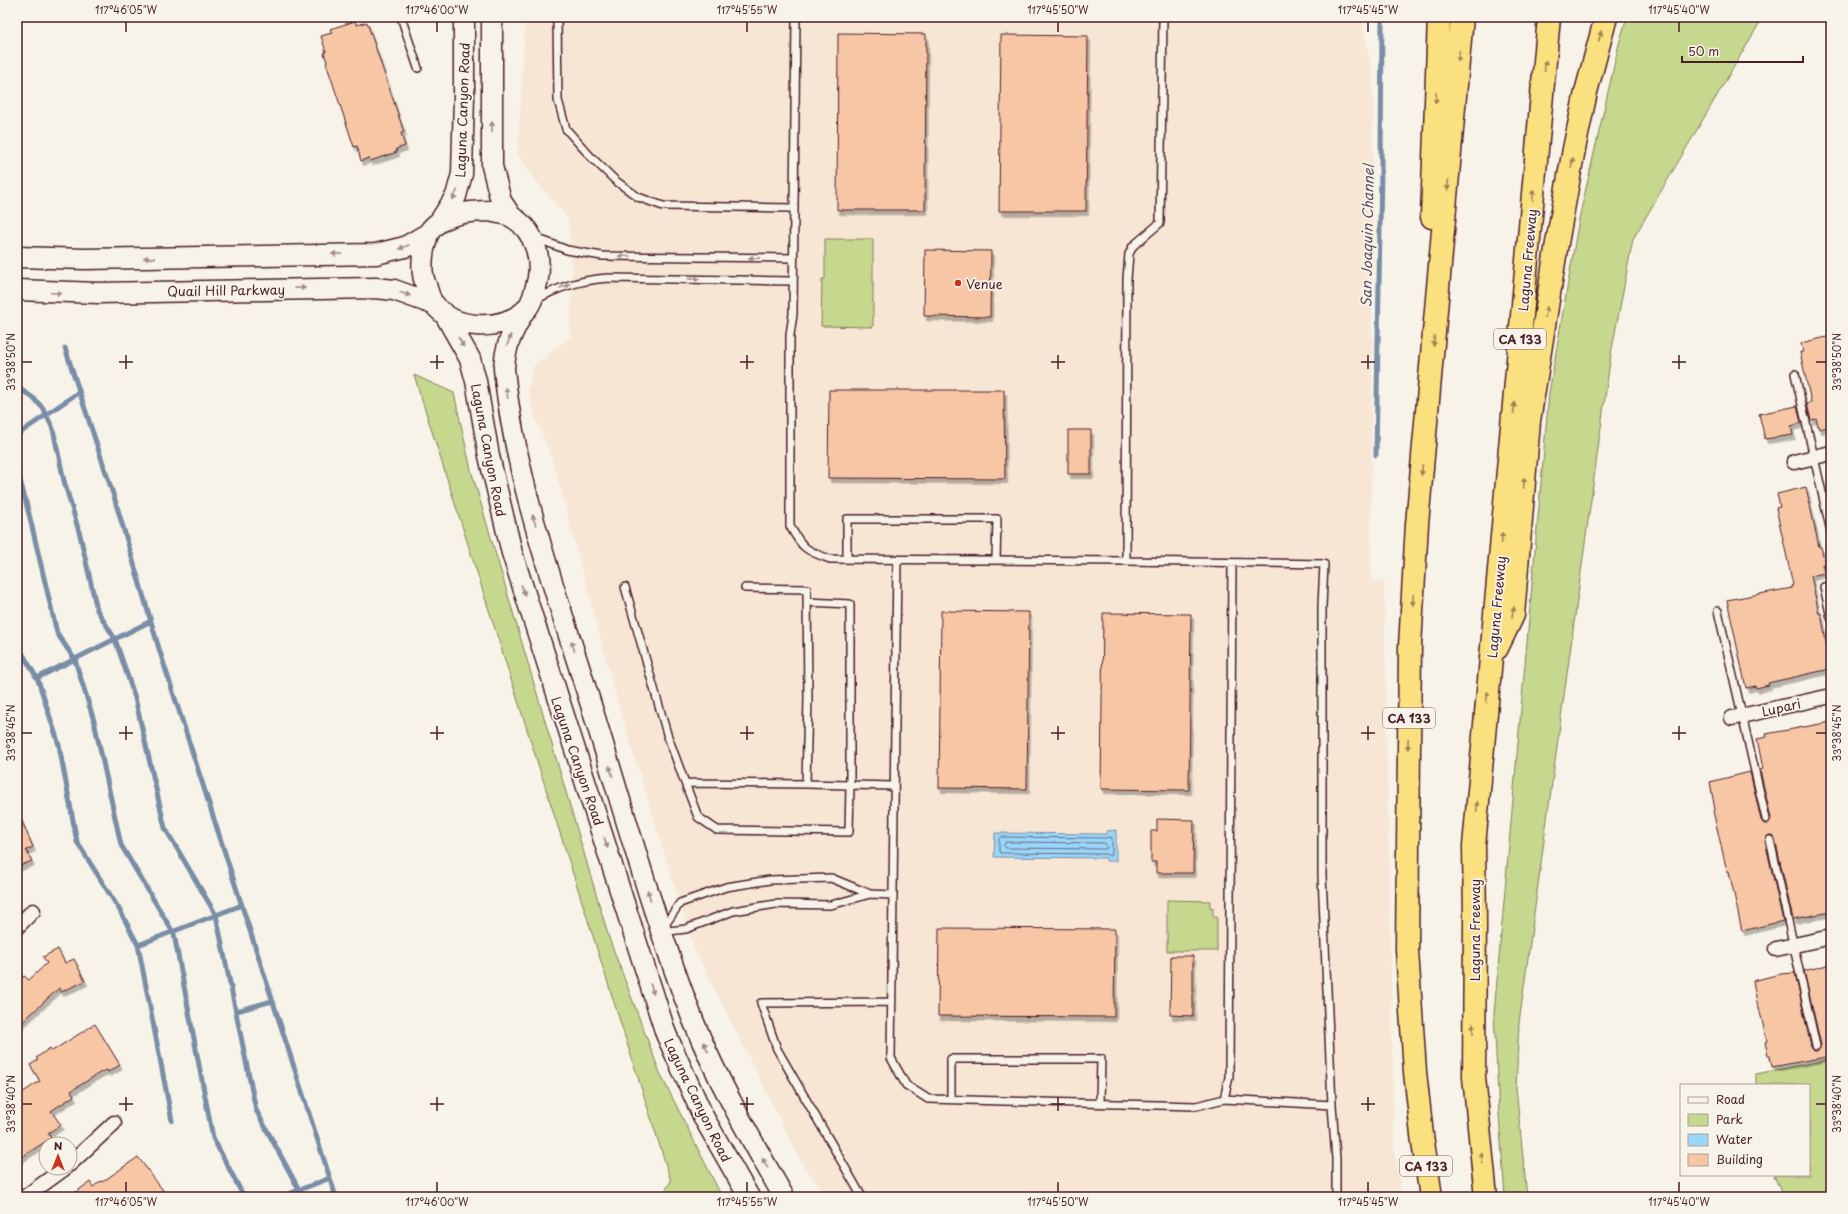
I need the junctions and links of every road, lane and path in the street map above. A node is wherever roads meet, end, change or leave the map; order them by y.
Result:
1 (402, 17) edge
2 (464, 17) edge
3 (492, 17) edge
4 (557, 17) edge
5 (796, 17) edge
6 (1163, 17) edge
7 (1440, 17) edge
8 (1462, 17) edge
9 (1549, 17) edge
10 (1606, 17) edge
11 (418, 68) dead end
12 (794, 208) junction
13 (511, 216) junction
14 (434, 227) junction
15 (531, 235) junction
16 (17, 257) edge
17 (793, 258) junction
18 (793, 280) junction
19 (17, 290) edge
20 (1437, 302) junction
21 (527, 308) junction
22 (439, 309) junction
23 (1795, 374) dead end
24 (1831, 453) edge
25 (1814, 457) junction
26 (1794, 462) dead end
27 (1831, 532) edge
28 (847, 559) junction
29 (897, 560) junction
30 (996, 560) junction
31 (1126, 561) junction
32 (1232, 563) junction
33 (625, 587) dead end
34 (1824, 587) dead end
35 (745, 588) dead end
36 (808, 602) junction
37 (1718, 611) dead end
38 (1831, 618) edge
39 (1491, 660) junction
40 (1831, 696) edge
41 (1737, 717) junction
42 (684, 783) junction
43 (806, 784) junction
44 (850, 785) junction
45 (894, 786) junction
46 (1766, 819) dead end
47 (1770, 840) dead end
48 (870, 894) junction
49 (893, 895) junction
50 (33, 911) dead end
51 (17, 927) edge
52 (660, 932) junction
53 (1831, 937) edge
54 (1794, 945) junction
55 (1776, 949) dead end
56 (640, 952) junction
57 (891, 1002) junction
58 (1816, 1046) dead end
59 (951, 1099) junction
60 (1224, 1099) junction
61 (1100, 1103) junction
62 (1332, 1105) junction
63 (114, 1123) dead end
64 (78, 1157) edge
65 (54, 1176) edge
66 (25, 1197) edge
67 (749, 1197) edge
68 (784, 1197) edge
69 (862, 1197) edge
70 (1336, 1197) edge
71 (1431, 1197) edge
72 (1486, 1197) edge

1 - 11 lane
2 -> 14 main road, Laguna Canyon Road
13 -> 3 main road
4 - 12 lane
5 - 12 lane
6 - 31 lane
7 -> 20 highway
8 -> 20 highway, CA 133
39 -> 9 highway, Laguna Freeway / CA 133
39 -> 10 highway
12 - 17 lane
13 - 14 main road
13 - 15 main road
14 -> 16 main road
14 - 22 main road
17 -> 15 lane
15 - 21 main road
17 - 18 lane
21 -> 18 lane
18 - 28 lane
19 -> 22 main road, Quail Hill Parkway
20 -> 71 highway, CA 133
21 - 22 main road
52 -> 21 main road, Laguna Canyon Road
22 -> 56 main road, Laguna Canyon Road
23 - 25 lane
24 - 25 street
25 - 26 street
25 - 27 lane
28 - 29 lane
28 - 30 lane
29 - 30 lane
29 - 45 lane
30 - 31 lane
31 - 32 lane
32 - 60 lane
32 - 62 lane
33 - 42 lane
34 - 38 lane
35 - 36 lane
36 - 43 lane
36 - 44 lane
37 - 41 lane
72 -> 39 highway, Laguna Freeway / CA 133
40 - 41 street, Lupari
41 - 46 lane
42 - 43 lane
42 - 44 lane
43 - 44 lane
44 - 45 lane
45 - 49 lane
47 - 54 lane
48 - 49 lane
48 - 52 lane
48 - 52 lane
49 - 57 lane
50 - 51 street
52 - 56 main road
68 -> 52 main road, Laguna Canyon Road
53 - 54 street
54 - 55 street
54 - 58 lane
56 -> 67 main road, Laguna Canyon Road
57 - 59 lane
57 - 69 lane
59 - 61 lane
59 - 61 lane
60 - 61 lane
60 - 62 lane
62 - 70 lane
63 - 64 street
65 - 66 street

